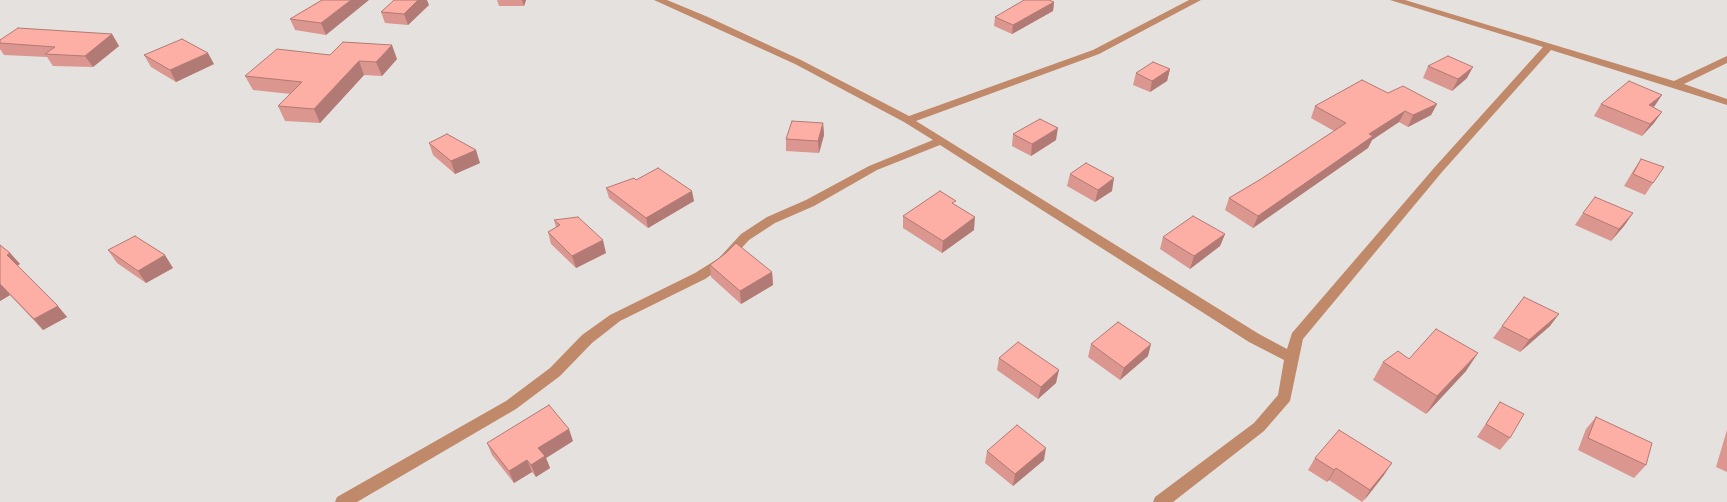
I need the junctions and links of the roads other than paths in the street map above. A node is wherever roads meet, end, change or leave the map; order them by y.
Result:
1 (658, 0) edge
2 (1196, 0) edge
3 (1396, 0) edge
4 (1549, 46) junction
5 (1727, 60) edge
6 (1675, 84) junction
7 (1727, 102) edge
8 (908, 120) junction
9 (941, 141) junction
10 (1291, 358) junction
11 (343, 502) edge
12 (1161, 502) edge

1 - 8 street
2 - 8 street
3 - 4 street
4 - 6 street
4 - 10 street
5 - 6 street
6 - 7 street
8 - 9 street
9 - 10 street
9 - 11 street
10 - 12 street

